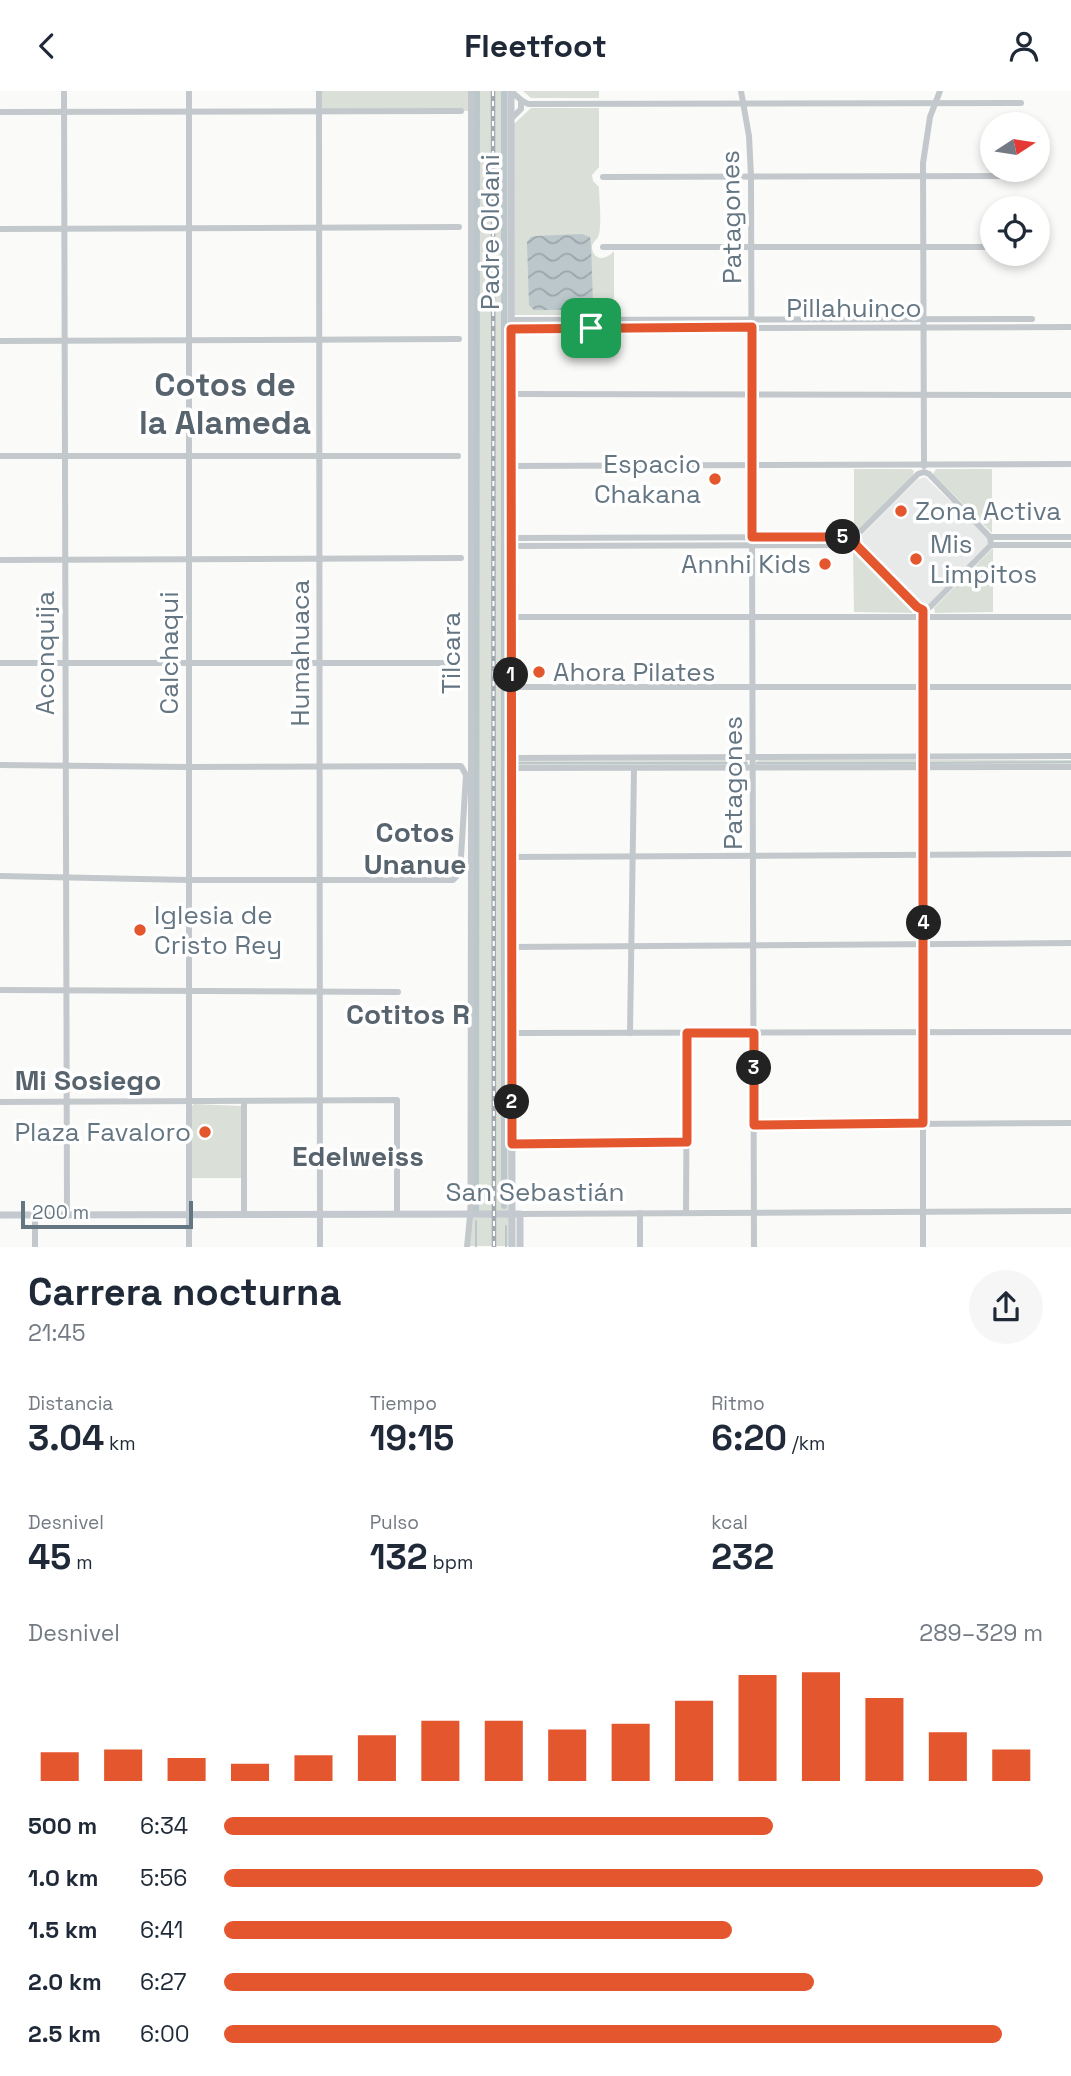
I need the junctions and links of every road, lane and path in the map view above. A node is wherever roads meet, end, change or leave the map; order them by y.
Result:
1 (64, 91) edge
2 (189, 91) edge
3 (319, 91) edge
4 (471, 91) edge
5 (511, 91) edge
6 (741, 91) edge
7 (940, 91) edge
8 (524, 102) junction
9 (743, 103) junction
10 (936, 103) junction
11 (1021, 103) dead end
12 (461, 111) dead end
13 (0, 112) edge
14 (64, 112) junction
15 (190, 112) junction
16 (318, 112) junction
17 (511, 119) junction
18 (751, 176) junction
19 (923, 176) junction
20 (980, 176) edge
21 (603, 177) dead end
22 (459, 227) dead end
23 (64, 228) junction
24 (190, 228) junction
25 (319, 228) junction
26 (0, 229) edge
27 (603, 247) dead end
28 (752, 247) junction
29 (923, 247) junction
30 (980, 247) edge
31 (1032, 319) dead end
32 (923, 320) junction
33 (752, 323) junction
34 (511, 325) junction
35 (1071, 327) edge
36 (923, 328) junction
37 (459, 339) dead end
38 (64, 340) junction
39 (190, 340) junction
40 (319, 340) junction
41 (0, 341) edge
42 (511, 394) junction
43 (752, 395) junction
44 (923, 395) junction
45 (1071, 395) edge
46 (0, 456) edge
47 (188, 456) junction
48 (319, 456) junction
49 (458, 456) dead end
50 (63, 457) junction
51 (1071, 464) edge
52 (752, 465) junction
53 (511, 466) junction
54 (924, 468) junction
55 (1071, 537) edge
56 (752, 541) junction
57 (855, 541) junction
58 (990, 541) junction
59 (511, 542) junction
60 (1071, 545) edge
61 (461, 558) dead end
62 (64, 559) junction
63 (188, 559) junction
64 (319, 559) junction
65 (0, 560) edge
66 (923, 613) junction
67 (511, 617) junction
68 (751, 617) junction
69 (1071, 617) edge
70 (0, 663) edge
71 (64, 663) junction
72 (189, 663) junction
73 (319, 663) junction
74 (459, 663) dead end
75 (511, 687) junction
76 (751, 687) junction
77 (924, 687) junction
78 (1071, 687) edge
79 (925, 756) junction
80 (1071, 756) edge
81 (751, 757) junction
82 (511, 758) junction
83 (0, 765) edge
84 (65, 765) junction
85 (320, 766) junction
86 (188, 767) junction
87 (752, 767) junction
88 (925, 767) junction
89 (1071, 767) edge
90 (512, 768) junction
91 (634, 768) junction
92 (1071, 854) edge
93 (752, 855) junction
94 (924, 855) junction
95 (633, 856) junction
96 (512, 857) junction
97 (0, 876) edge
98 (65, 877) junction
99 (320, 879) junction
100 (188, 880) junction
101 (1071, 943) edge
102 (924, 945) junction
103 (753, 946) junction
104 (512, 947) junction
105 (631, 947) junction
106 (0, 990) edge
107 (65, 990) junction
108 (188, 992) junction
109 (320, 992) junction
110 (398, 992) dead end
111 (923, 1032) junction
112 (1071, 1032) edge
113 (512, 1033) junction
114 (630, 1033) junction
115 (687, 1033) junction
116 (754, 1033) junction
117 (244, 1101) junction
118 (320, 1101) junction
119 (0, 1102) edge
120 (67, 1102) junction
121 (189, 1102) junction
122 (923, 1123) junction
123 (1071, 1123) edge
124 (754, 1125) junction
125 (687, 1142) junction
126 (512, 1144) junction
127 (1071, 1211) edge
128 (754, 1212) junction
129 (923, 1212) junction
130 (640, 1213) junction
131 (686, 1213) junction
132 (244, 1214) junction
133 (397, 1214) junction
134 (470, 1214) junction
135 (516, 1214) junction
136 (0, 1215) edge
137 (35, 1215) junction
138 (67, 1215) junction
139 (189, 1215) junction
140 (320, 1215) junction
141 (35, 1247) edge
142 (189, 1247) edge
143 (320, 1247) edge
144 (467, 1247) edge
145 (512, 1247) edge
146 (520, 1247) edge
147 (640, 1247) edge
148 (754, 1247) edge
149 (923, 1247) edge

1 - 14 street, Aconquija
2 - 15 street, Calchaqui
3 - 16 street, Humahuaca
4 - 134 street, Tilcara
5 - 8 street
5 - 17 main road, Padre Oldani
6 - 9 street, Patagones
7 - 10 street
8 - 9 street
8 - 17 street
9 - 10 street
9 - 18 street, Patagones
10 - 11 street
10 - 19 street
12 - 16 street
13 - 14 street
14 - 15 street
14 - 23 street, Aconquija
15 - 16 street
15 - 24 street, Calchaqui
16 - 25 street, Humahuaca
17 - 34 main road, Padre Oldani
18 - 19 street
18 - 21 street
18 - 28 street, Patagones
19 - 20 street
19 - 29 street
22 - 25 street
23 - 24 street
23 - 26 street
23 - 38 street, Aconquija
24 - 25 street
24 - 39 street, Calchaqui
25 - 40 street, Humahuaca
27 - 28 street
28 - 29 street
28 - 33 street, Patagones
29 - 30 street
29 - 32 street
31 - 32 street, Pillahuinco
32 - 33 street, Pillahuinco
32 - 36 street
33 - 34 street, Pillahuinco
33 - 36 street, Pillahuinco
33 - 43 street, Patagones
34 - 42 main road, Padre Oldani
35 - 36 street, Pillahuinco
36 - 44 street
37 - 40 street
38 - 39 street
38 - 41 street
38 - 50 street, Aconquija
39 - 40 street
39 - 47 street, Calchaqui
40 - 48 street, Humahuaca
42 - 43 street
42 - 53 main road, Padre Oldani
43 - 44 street
43 - 52 street, Patagones
44 - 45 street
44 - 54 street
46 - 50 street
47 - 48 street
47 - 50 street
47 - 63 street, Calchaqui
48 - 49 street
48 - 64 street, Humahuaca
50 - 62 street, Aconquija
51 - 54 street
52 - 53 street
52 - 54 street
52 - 56 street, Patagones
53 - 59 main road, Padre Oldani
54 - 57 street
54 - 58 street
55 - 58 street
56 - 57 street
56 - 59 street
56 - 68 street, Patagones
57 - 66 street
58 - 60 street
58 - 66 street
59 - 67 main road, Padre Oldani
61 - 64 street
62 - 63 street
62 - 65 street
62 - 71 street, Aconquija
63 - 64 street
63 - 72 street, Calchaqui
64 - 73 street, Humahuaca
66 - 68 street
66 - 69 street
66 - 77 street
67 - 68 street
67 - 75 main road, Padre Oldani
68 - 76 street, Patagones
70 - 71 street
71 - 72 street
71 - 84 street, Aconquija
72 - 73 street
72 - 86 street, Calchaqui
73 - 74 street
73 - 85 street, Humahuaca
75 - 76 street
75 - 82 main road, Padre Oldani
76 - 77 street
76 - 81 street, Patagones
77 - 78 street
77 - 79 street
79 - 80 street
79 - 81 street
79 - 88 street
81 - 82 street
81 - 87 street, Patagones
82 - 90 main road, Padre Oldani
83 - 84 street
84 - 86 street
84 - 98 street, Aconquija
85 - 86 street
85 - 99 street, Humahuaca
85 - 99 street
86 - 100 street, Calchaqui
87 - 88 street
87 - 91 street
87 - 93 street, Patagones
88 - 89 street
88 - 94 street
90 - 91 street
90 - 96 main road, Padre Oldani
91 - 95 street
92 - 94 street
93 - 94 street
93 - 95 street
93 - 103 street, Patagones
94 - 102 street
95 - 96 street
95 - 105 street
96 - 104 main road, Padre Oldani
97 - 98 street
98 - 100 street
98 - 107 street, Aconquija
99 - 100 street
99 - 109 street, Humahuaca
100 - 108 street, Calchaqui
101 - 102 street
102 - 103 street
102 - 111 street
103 - 105 street
103 - 116 street, Patagones
104 - 105 street
104 - 113 main road, Padre Oldani
105 - 114 street
106 - 107 street
107 - 108 street
107 - 120 street, Aconquija
108 - 109 street
108 - 121 street, Calchaqui
109 - 110 street
109 - 118 street, Humahuaca
111 - 112 street
111 - 116 street
111 - 122 street
113 - 114 street
113 - 126 main road, Padre Oldani
114 - 115 street
115 - 116 street
115 - 125 street
116 - 124 street, Patagones
117 - 118 street
117 - 121 street
117 - 132 street
118 - 133 street
118 - 140 street, Humahuaca
119 - 120 street
120 - 121 street
120 - 138 street, Aconquija
121 - 139 street, Calchaqui
122 - 123 street
122 - 124 street
122 - 129 street
124 - 128 street, Patagones
125 - 126 street
125 - 131 street
126 - 135 main road, Padre Oldani
127 - 129 street, San Sebastián
128 - 129 street, San Sebastián
128 - 131 street, San Sebastián
128 - 148 street, Patagones
129 - 149 street
130 - 131 street, San Sebastián
130 - 135 street, San Sebastián
130 - 147 street
132 - 139 main road, San Sebastián
132 - 140 main road, San Sebastián
133 - 134 main road, San Sebastián
133 - 140 main road, San Sebastián
134 - 135 main road, San Sebastián
134 - 144 street, Tilcara
135 - 145 main road
135 - 146 main road
136 - 137 main road, San Sebastián
137 - 138 main road, San Sebastián
137 - 141 street
138 - 139 main road, San Sebastián
139 - 142 street, Calchaqui
140 - 143 street, Humahuaca

